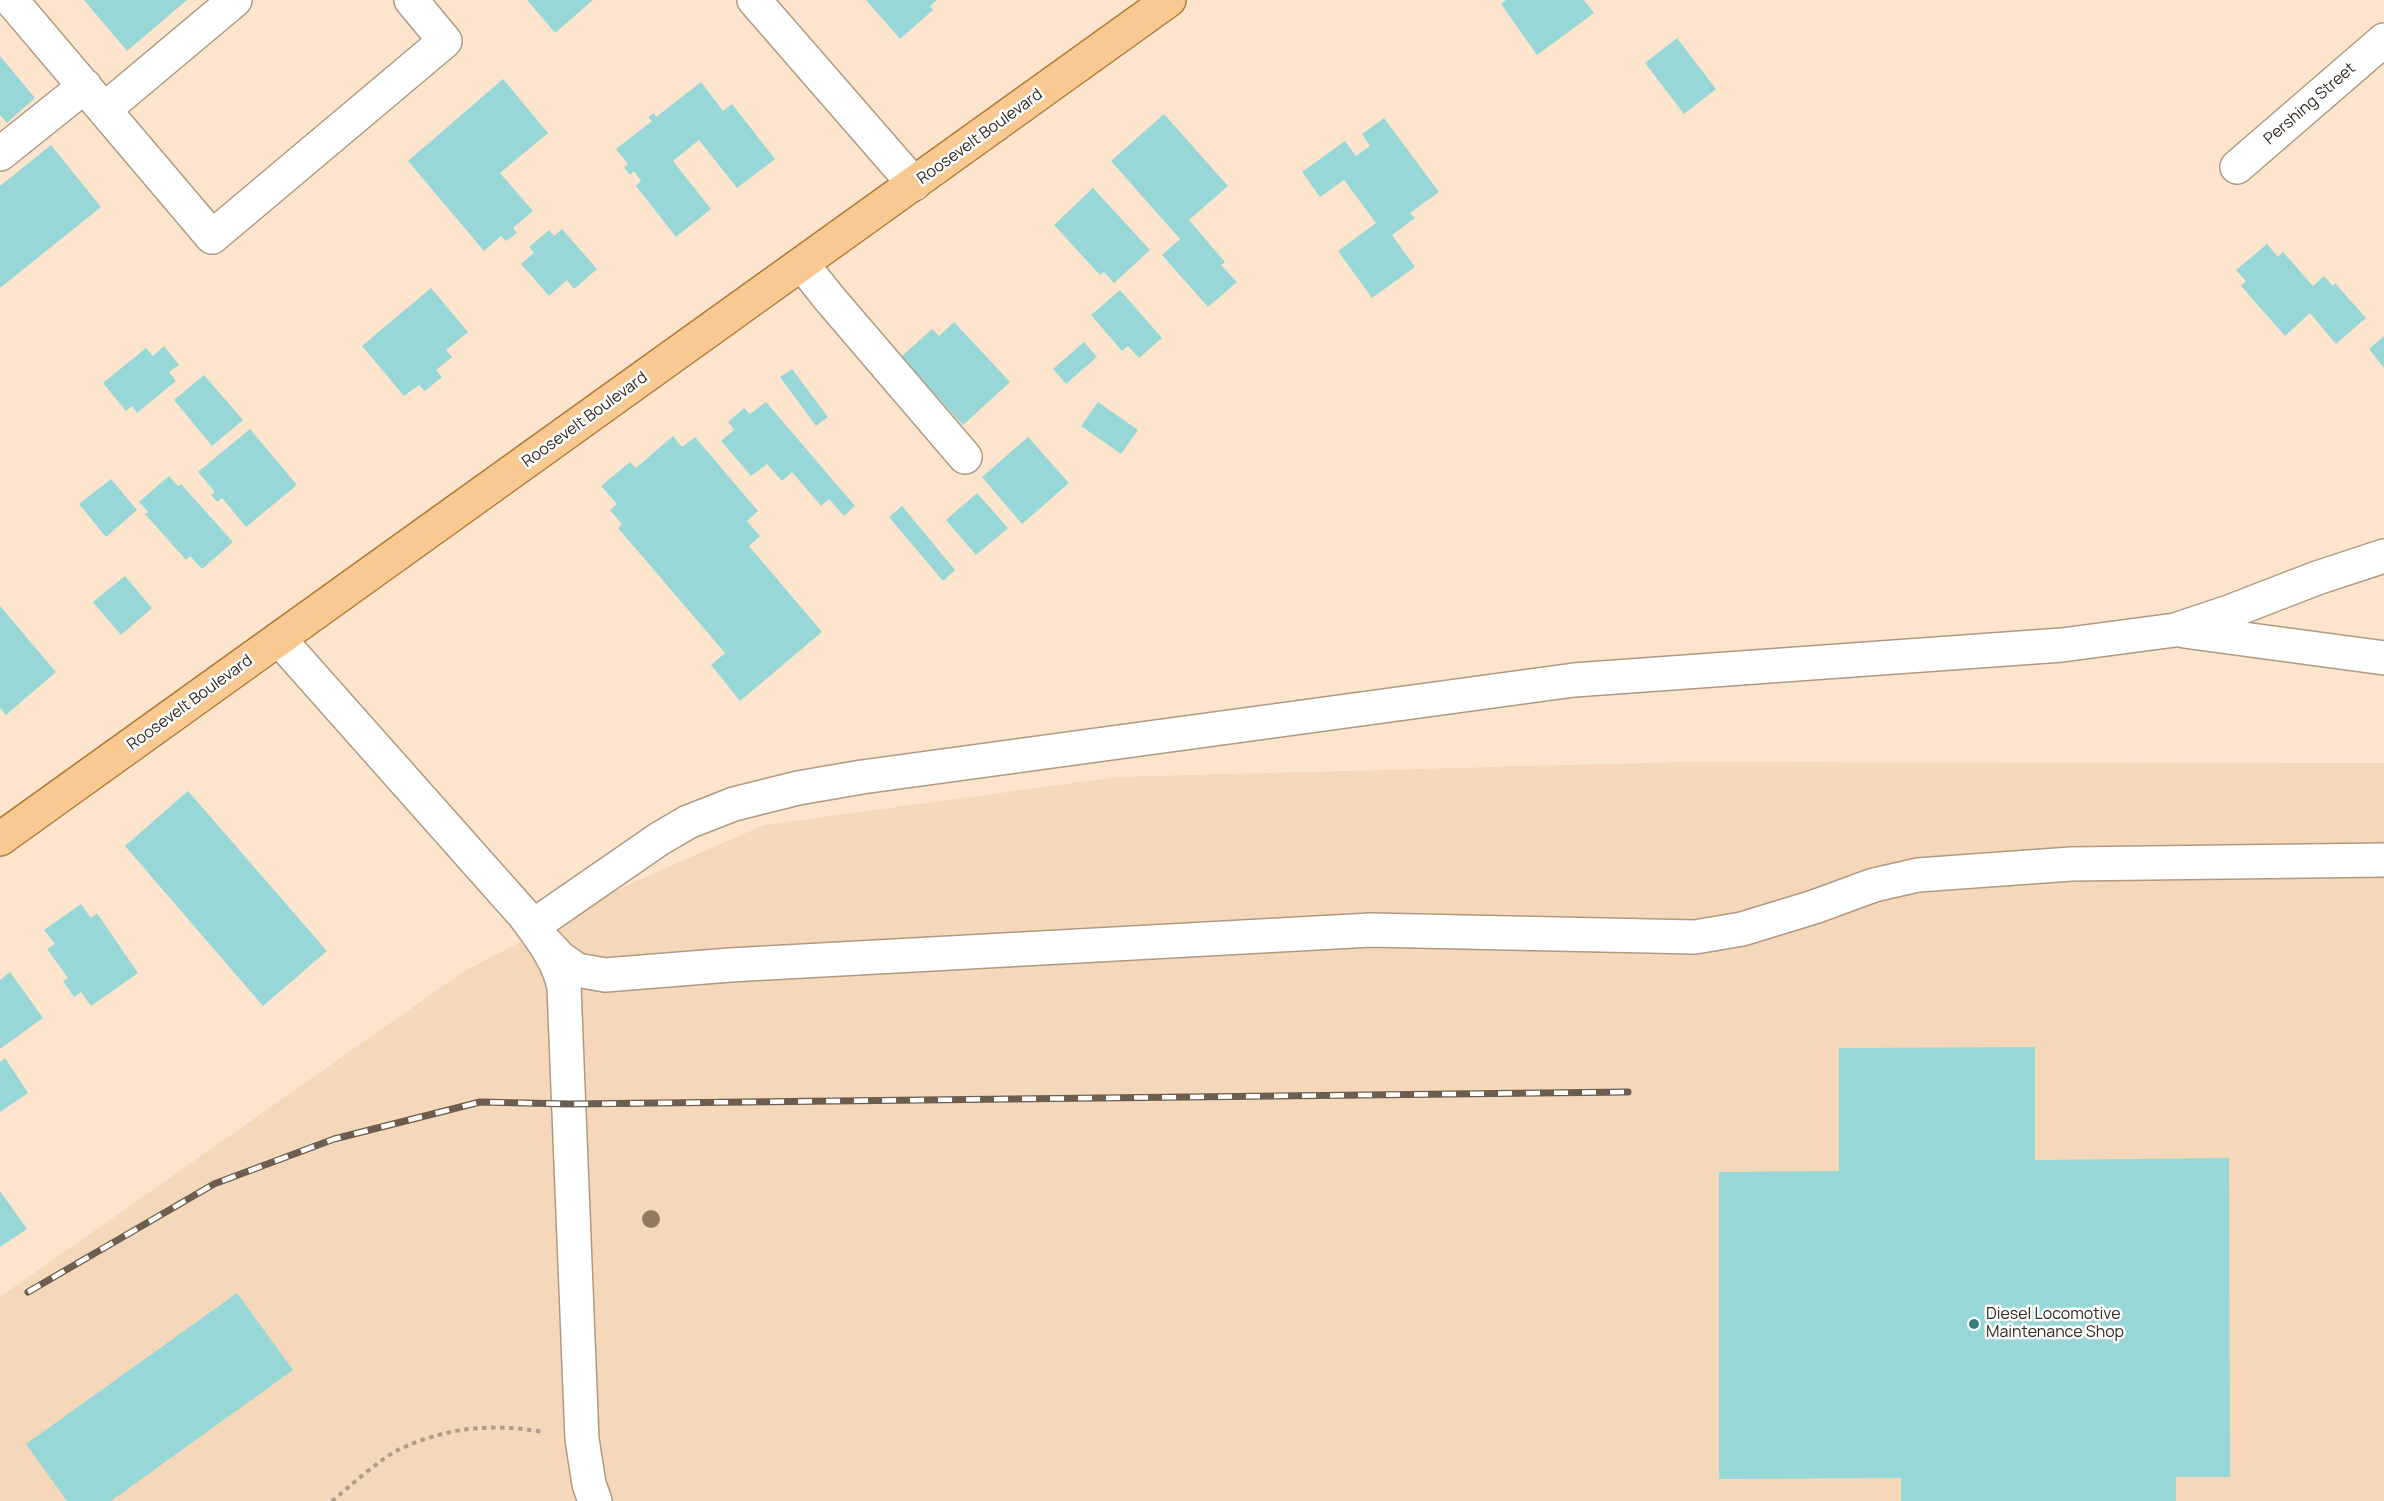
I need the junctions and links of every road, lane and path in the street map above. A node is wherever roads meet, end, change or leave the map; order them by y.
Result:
1 (11, 0) edge
2 (235, 0) edge
3 (411, 0) edge
4 (754, 0) edge
5 (1149, 6) edge
6 (2384, 40) edge
7 (95, 97) junction
8 (0, 154) edge
9 (2237, 167) dead end
10 (914, 184) junction
11 (802, 264) junction
12 (965, 457) dead end
13 (2384, 556) edge
14 (2175, 630) junction
15 (279, 639) junction
16 (2384, 657) edge
17 (0, 839) edge
18 (2384, 860) edge
19 (539, 934) junction
20 (582, 1439) junction
21 (332, 1501) edge
22 (595, 1501) edge

1 - 7 street
2 - 7 street
3 - 7 street
4 - 10 street
5 - 10 main road, Roosevelt Boulevard
6 - 9 street, Pershing Street
7 - 8 street
10 - 11 main road, Roosevelt Boulevard
11 - 12 street
11 - 15 main road, Roosevelt Boulevard
13 - 14 street
14 - 16 street
14 - 19 street
15 - 17 main road, Roosevelt Boulevard
15 - 19 street
18 - 19 street
19 - 20 street
20 - 21 path
20 - 22 street

